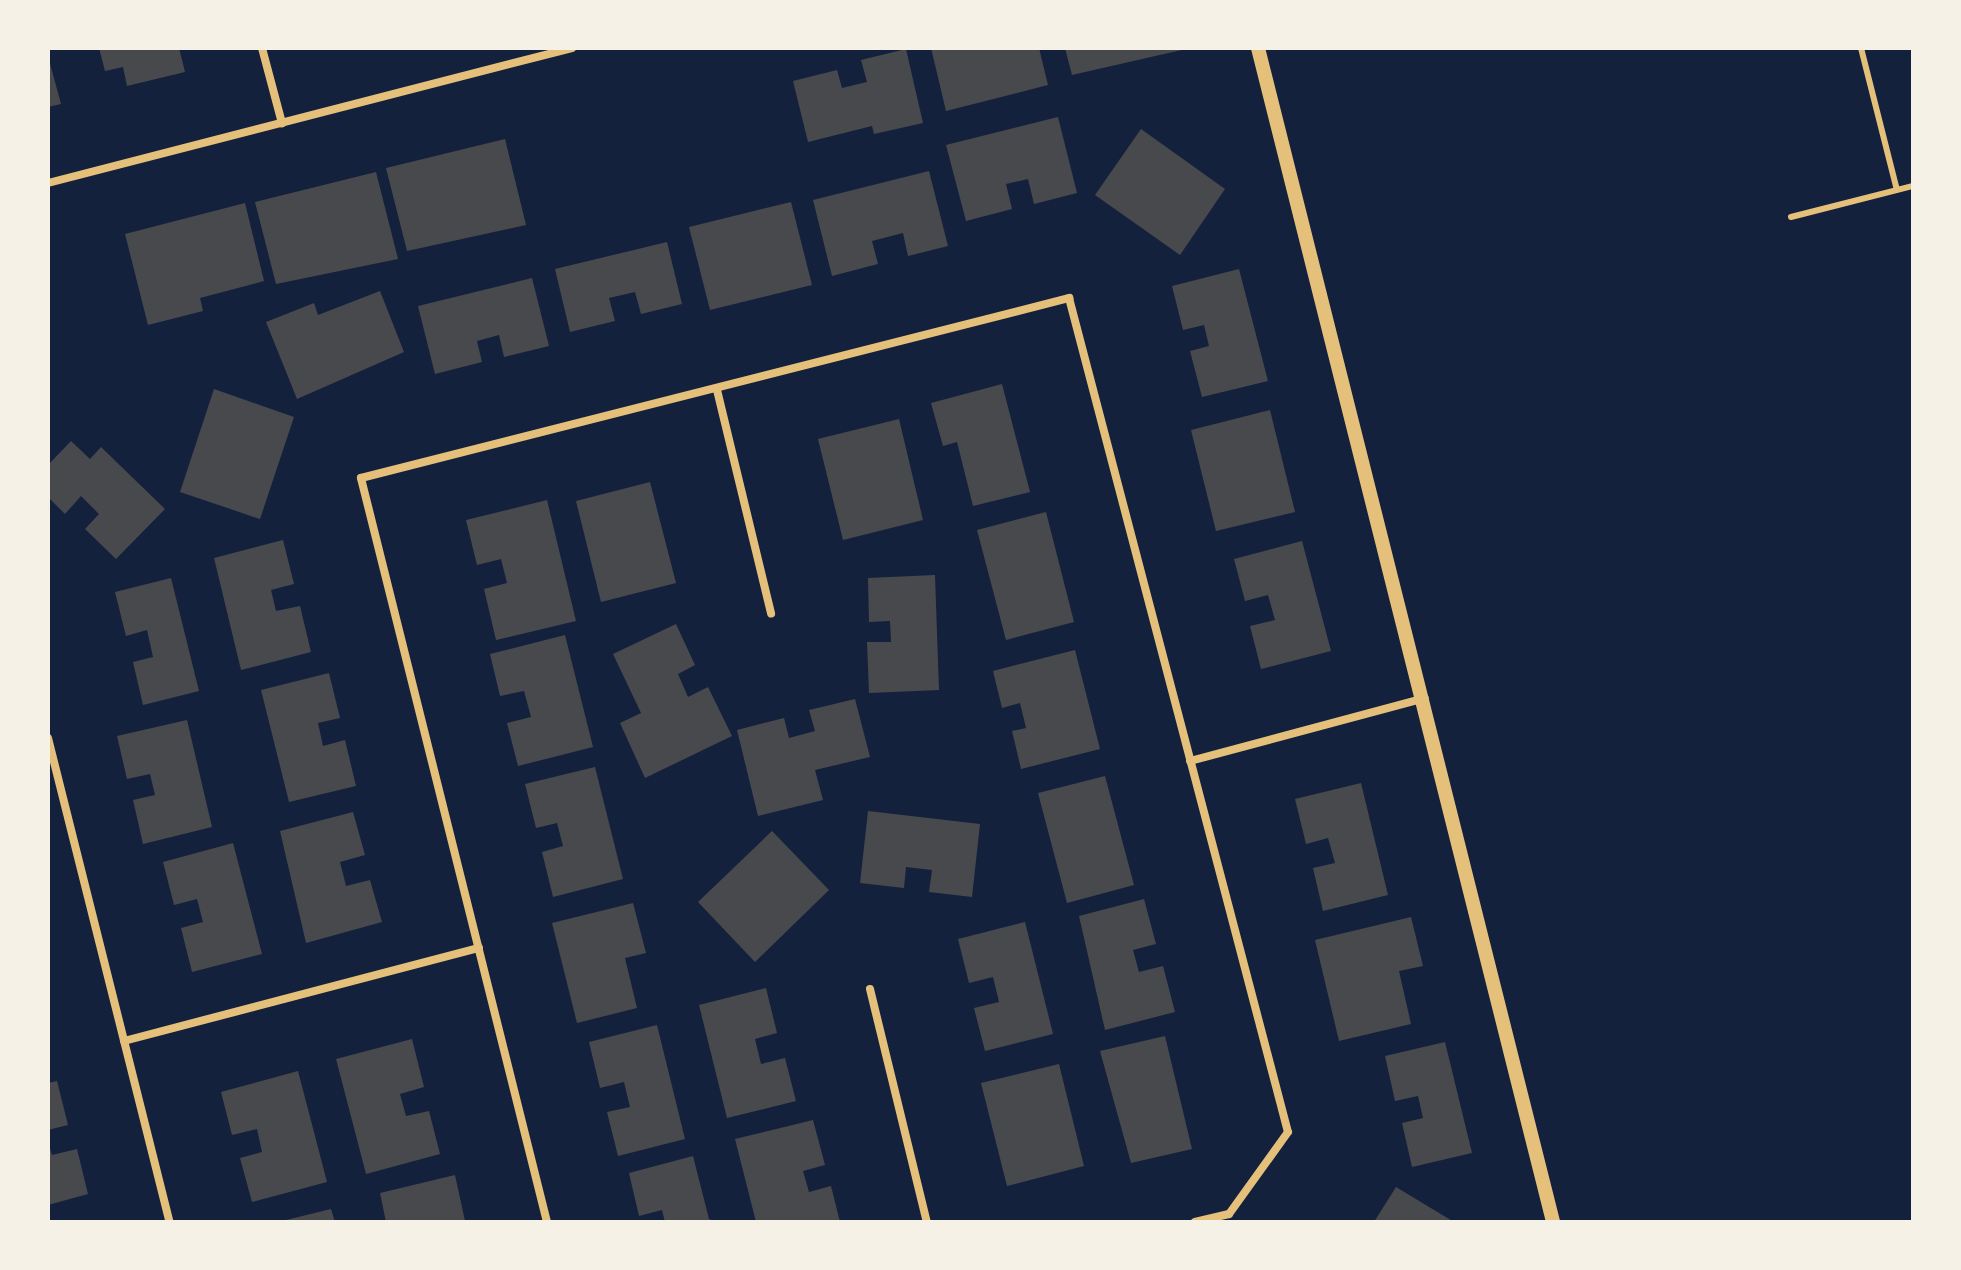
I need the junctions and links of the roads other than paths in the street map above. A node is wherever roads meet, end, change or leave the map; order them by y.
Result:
1 (262, 48) edge
2 (572, 48) edge
3 (1258, 48) edge
4 (1861, 48) edge
5 (282, 123) junction
6 (48, 183) edge
7 (1913, 186) edge
8 (1897, 190) junction
9 (1791, 217) dead end
10 (717, 390) junction
11 (771, 614) dead end
12 (1425, 698) junction
13 (48, 738) edge
14 (1190, 761) junction
15 (479, 948) junction
16 (870, 989) dead end
17 (124, 1041) junction
18 (170, 1222) edge
19 (547, 1222) edge
20 (927, 1222) edge
21 (1195, 1222) edge
22 (1553, 1222) edge

1 - 5 street
2 - 5 street
3 - 12 street
4 - 8 lane
5 - 6 street
7 - 8 lane
8 - 9 lane
10 - 11 street
10 - 14 street
10 - 15 street
12 - 14 street
12 - 22 street
13 - 17 street
14 - 21 street
15 - 17 street
15 - 19 street
16 - 20 street
17 - 18 street

